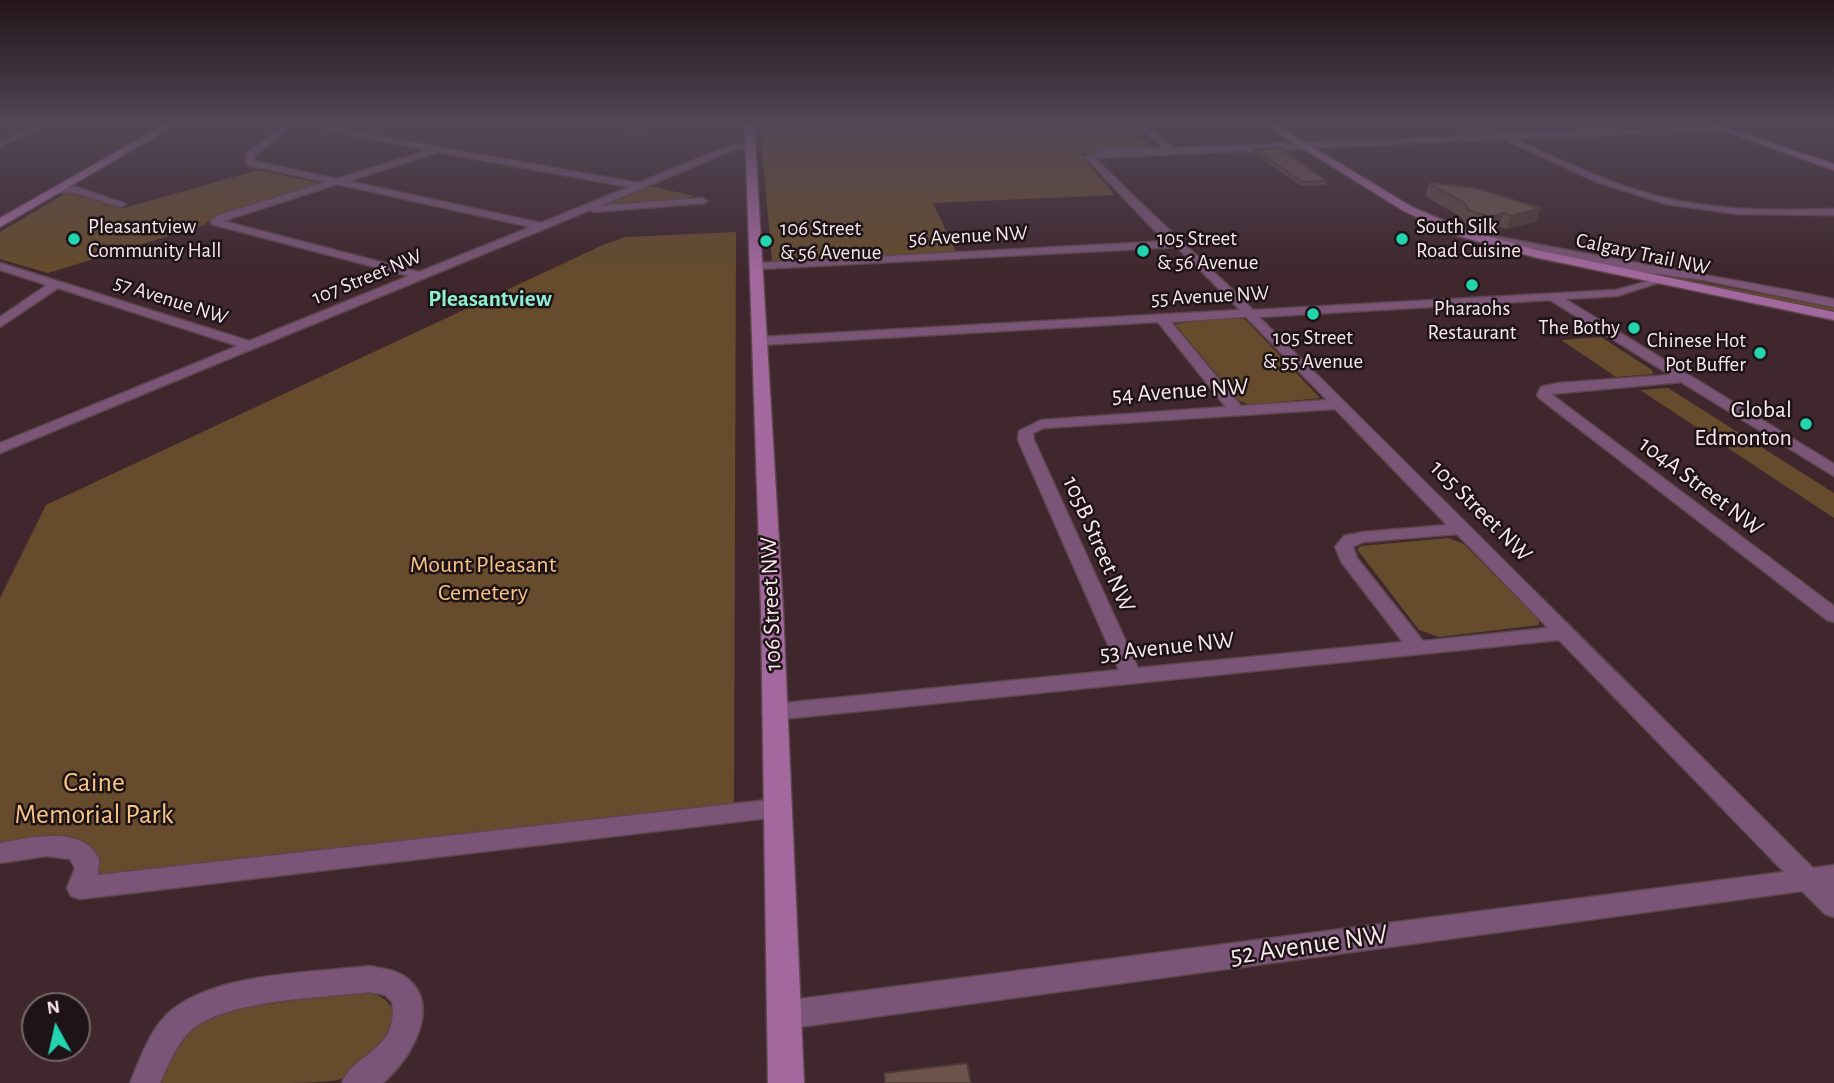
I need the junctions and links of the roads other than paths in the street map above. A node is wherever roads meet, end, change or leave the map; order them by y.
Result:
1 (82, 176) edge
2 (304, 176) edge
3 (356, 176) edge
4 (583, 176) edge
5 (665, 176) edge
6 (752, 176) edge
7 (1108, 176) edge
8 (1353, 176) edge
9 (1597, 176) edge
10 (335, 182) junction
11 (639, 186) junction
12 (57, 190) junction
13 (702, 201) dead end
14 (121, 204) dead end
15 (583, 209) junction
16 (1834, 212) edge
17 (0, 223) edge
18 (1442, 225) junction
19 (542, 226) junction
20 (1180, 244) junction
21 (0, 266) edge
22 (758, 266) junction
23 (420, 276) junction
24 (1660, 279) junction
25 (56, 284) junction
26 (1553, 297) junction
27 (1834, 303) edge
28 (1250, 314) junction
29 (1834, 316) edge
30 (1161, 318) junction
31 (0, 323) edge
32 (760, 341) junction
33 (251, 346) junction
34 (1685, 378) junction
35 (1338, 404) junction
36 (1237, 411) junction
37 (1026, 431) joint
38 (0, 448) edge
39 (1834, 471) edge
40 (1460, 529) junction
41 (1834, 616) edge
42 (1566, 633) junction
43 (1418, 648) junction
44 (1132, 677) junction
45 (774, 712) junction
46 (777, 808) junction
47 (0, 853) edge
48 (1821, 877) edge
49 (1834, 906) edge
50 (784, 1015) junction
51 (145, 1083) edge
52 (357, 1083) edge
53 (786, 1083) edge

1 - 12 street
2 - 10 street
3 - 10 street
4 - 11 street
5 - 11 street, 107 Street NW
6 - 22 street, 106 Street NW
7 - 20 street, 105 Street NW
8 - 18 street
9 - 16 street
10 - 19 street
10 - 23 street
11 - 15 street, 107 Street NW
12 - 14 street
12 - 17 street
13 - 15 street
15 - 19 street, 107 Street NW
18 - 24 street, Calgary Trail NW
18 - 27 street, Calgary Trail NW
19 - 23 street, 107 Street NW
20 - 22 street, 56 Avenue NW
20 - 28 street, 105 Street NW
21 - 25 street, 57 Avenue NW
22 - 32 street, 106 Street NW
23 - 33 street, 107 Street NW
24 - 26 street, 55 Avenue NW
24 - 29 street, Calgary Trail NW
25 - 31 street
25 - 33 street, 57 Avenue NW
26 - 28 street, 55 Avenue NW
26 - 34 street
28 - 30 street, 55 Avenue NW
28 - 35 street, 105 Street NW
30 - 32 street, 55 Avenue NW
30 - 36 street
32 - 45 street, 106 Street NW
33 - 38 street, 107 Street NW
34 - 39 street
34 - 41 street, 104A Street NW
35 - 36 street, 54 Avenue NW
35 - 40 street, 105 Street NW
36 - 37 street, 54 Avenue NW
37 - 44 street, 105B Street NW
40 - 42 street, 105 Street NW
40 - 43 street
42 - 43 street, 53 Avenue NW
42 - 48 street, 105 Street NW
43 - 44 street, 53 Avenue NW
44 - 45 street, 53 Avenue NW
45 - 46 street, 106 Street NW
46 - 47 street
46 - 50 street, 106 Street NW
48 - 49 street, 105 Street NW
48 - 50 street, 52 Avenue NW
50 - 53 street, 106 Street NW
51 - 52 street

